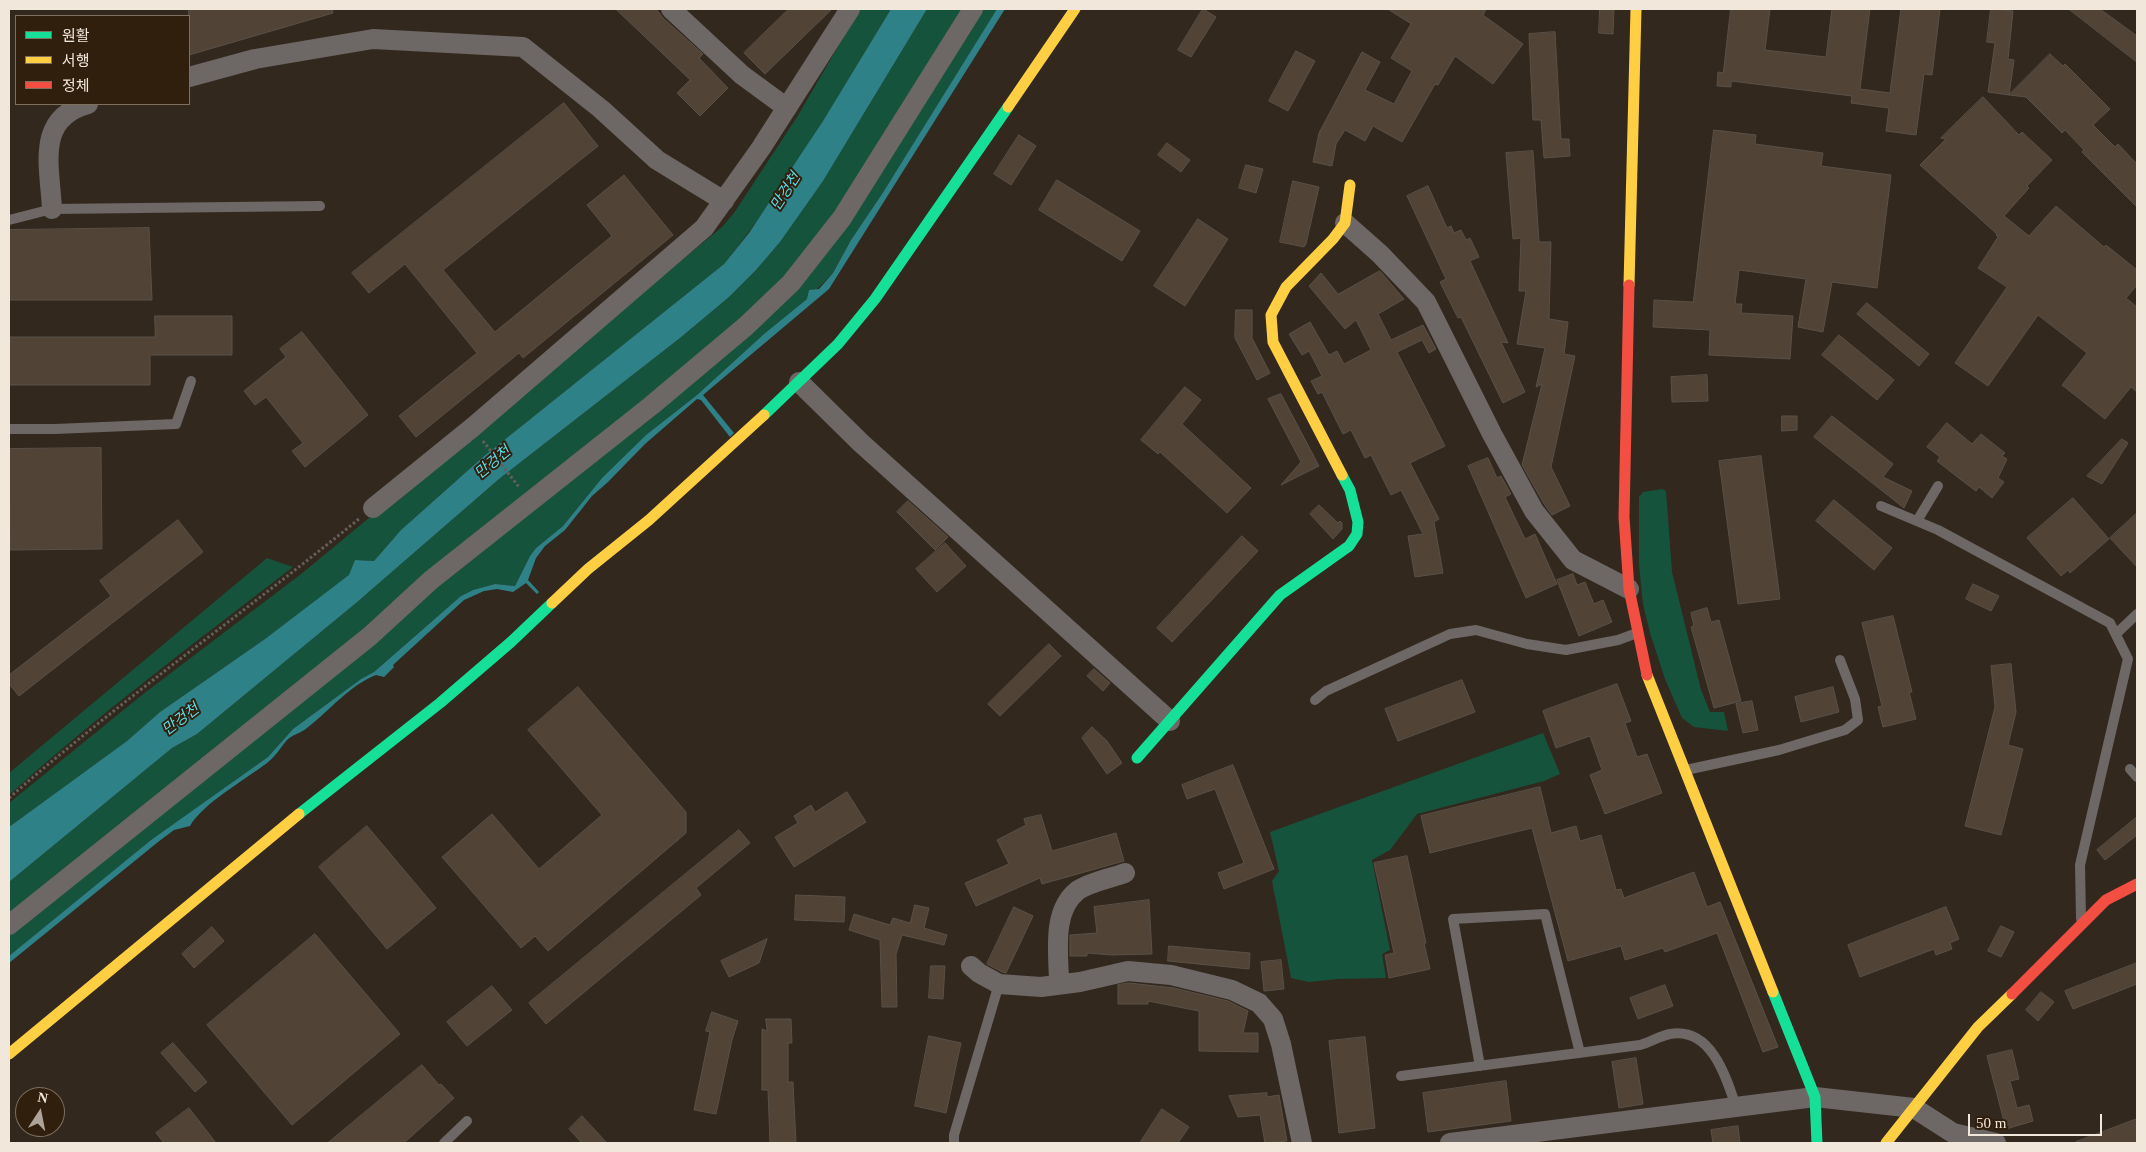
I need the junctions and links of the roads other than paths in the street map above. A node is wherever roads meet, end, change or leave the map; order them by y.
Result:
1 (672, 9) edge
2 (850, 9) edge
3 (973, 9) edge
4 (1075, 9) edge
5 (1636, 9) edge
6 (190, 77) edge
7 (86, 105) edge
8 (787, 108) junction
9 (1350, 185) dead end
10 (724, 201) junction
11 (320, 206) dead end
12 (52, 209) junction
13 (9, 220) edge
14 (1345, 223) junction
15 (191, 381) dead end
16 (799, 382) junction
17 (9, 429) edge
18 (1938, 486) dead end
19 (1881, 506) dead end
20 (372, 508) road end
21 (1917, 521) junction
22 (1629, 589) junction
23 (2137, 614) edge
24 (1638, 632) junction
25 (2116, 634) junction
26 (1840, 660) dead end
27 (1315, 700) dead end
28 (1170, 721) junction
29 (1137, 758) dead end
30 (2130, 769) dead end
31 (1685, 770) junction
32 (2137, 777) edge
33 (1125, 873) dead end
34 (2137, 884) edge
35 (9, 925) edge
36 (2081, 925) junction
37 (970, 966) dead end
38 (999, 984) junction
39 (1059, 984) junction
40 (1580, 1053) junction
41 (9, 1054) edge
42 (1480, 1066) junction
43 (1401, 1076) dead end
44 (1815, 1097) junction
45 (1736, 1107) junction
46 (1914, 1108) junction
47 (467, 1121) dead end
48 (444, 1143) edge
49 (954, 1143) edge
50 (1302, 1143) edge
51 (1450, 1143) edge
52 (1817, 1143) edge
53 (1886, 1143) edge
54 (1996, 1143) edge

1 - 8 street
2 - 8 street
3 - 35 street
4 - 16 street
5 - 22 street
6 - 10 street
7 - 12 street
8 - 10 street
9 - 14 street
10 - 20 street
11 - 12 lane
12 - 13 lane
14 - 22 street
14 - 28 street
15 - 17 lane
16 - 28 street
16 - 41 street
18 - 21 lane
19 - 21 lane
21 - 25 lane
22 - 24 street
23 - 25 lane
24 - 27 lane
24 - 31 street
25 - 36 lane
26 - 31 lane
28 - 29 street
30 - 32 lane
31 - 44 street
33 - 39 street
34 - 36 street
36 - 46 street
37 - 38 street
38 - 39 street
38 - 49 lane
39 - 50 street
40 - 42 lane
40 - 42 lane
40 - 45 lane
42 - 43 lane
44 - 45 street
44 - 46 street
44 - 52 street
45 - 51 street
46 - 53 street
46 - 54 street
47 - 48 lane

